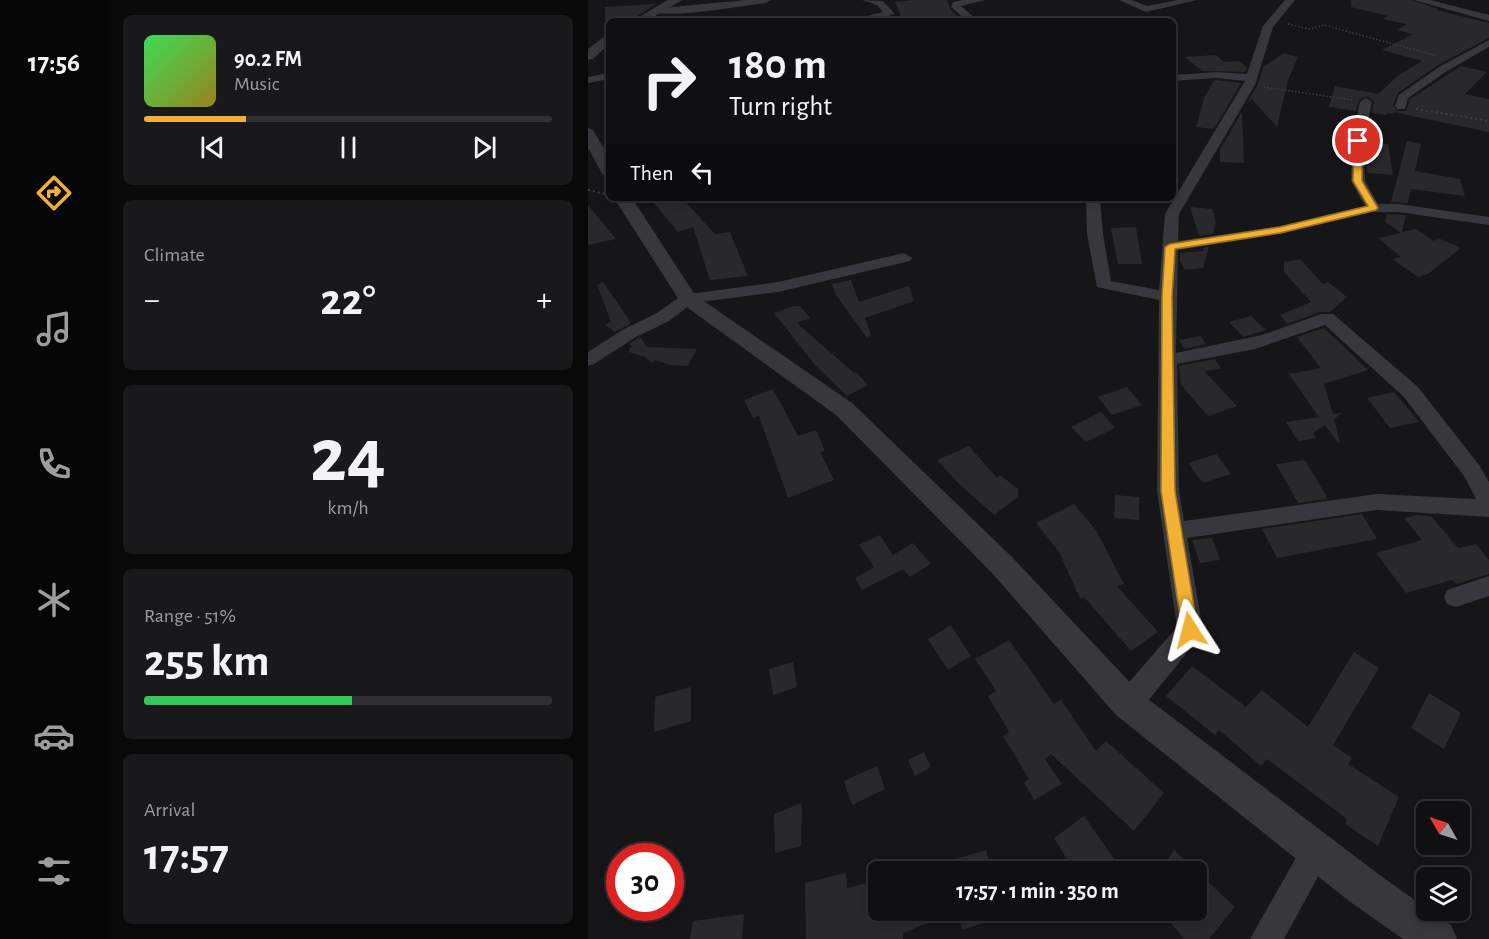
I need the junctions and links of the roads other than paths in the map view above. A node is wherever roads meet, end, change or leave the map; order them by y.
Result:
1 (676, 0) edge
2 (766, 0) edge
3 (867, 0) edge
4 (981, 0) edge
5 (1124, 0) edge
6 (1192, 0) edge
7 (1290, 0) edge
8 (1419, 0) edge
9 (657, 11) junction
10 (644, 18) edge
11 (876, 18) edge
12 (970, 18) edge
13 (1489, 18) edge
14 (606, 40) edge
15 (1489, 43) edge
16 (588, 56) edge
17 (606, 77) edge
18 (1176, 78) edge
19 (1251, 78) junction
20 (588, 80) edge
21 (1366, 102) dead end
22 (1401, 106) dead end
23 (588, 133) edge
24 (606, 166) edge
25 (625, 201) edge
26 (1093, 201) edge
27 (1373, 208) junction
28 (1489, 221) edge
29 (1170, 247) junction
30 (904, 258) dead end
31 (1167, 297) junction
32 (688, 299) junction
33 (588, 360) edge
34 (1167, 360) junction
35 (1489, 502) edge
36 (1489, 508) edge
37 (1174, 531) junction
38 (1489, 586) edge
39 (1456, 597) dead end
40 (1128, 704) junction
41 (1317, 851) junction
42 (1266, 939) edge
43 (1437, 939) edge

1 - 9 street
2 - 9 street
3 - 11 street
4 - 12 street
5 - 6 street
7 - 19 street
8 - 13 street
9 - 10 street
14 - 16 street
15 - 22 street
17 - 20 street
18 - 19 street
19 - 29 street
21 - 27 street
23 - 24 street
25 - 32 street
26 - 31 street
27 - 28 street
27 - 29 street
29 - 31 street
30 - 32 street
31 - 34 street
32 - 33 street
32 - 40 street
34 - 35 street
34 - 37 street
36 - 37 street
37 - 40 street
38 - 39 street
40 - 41 street
41 - 42 street
41 - 43 street

